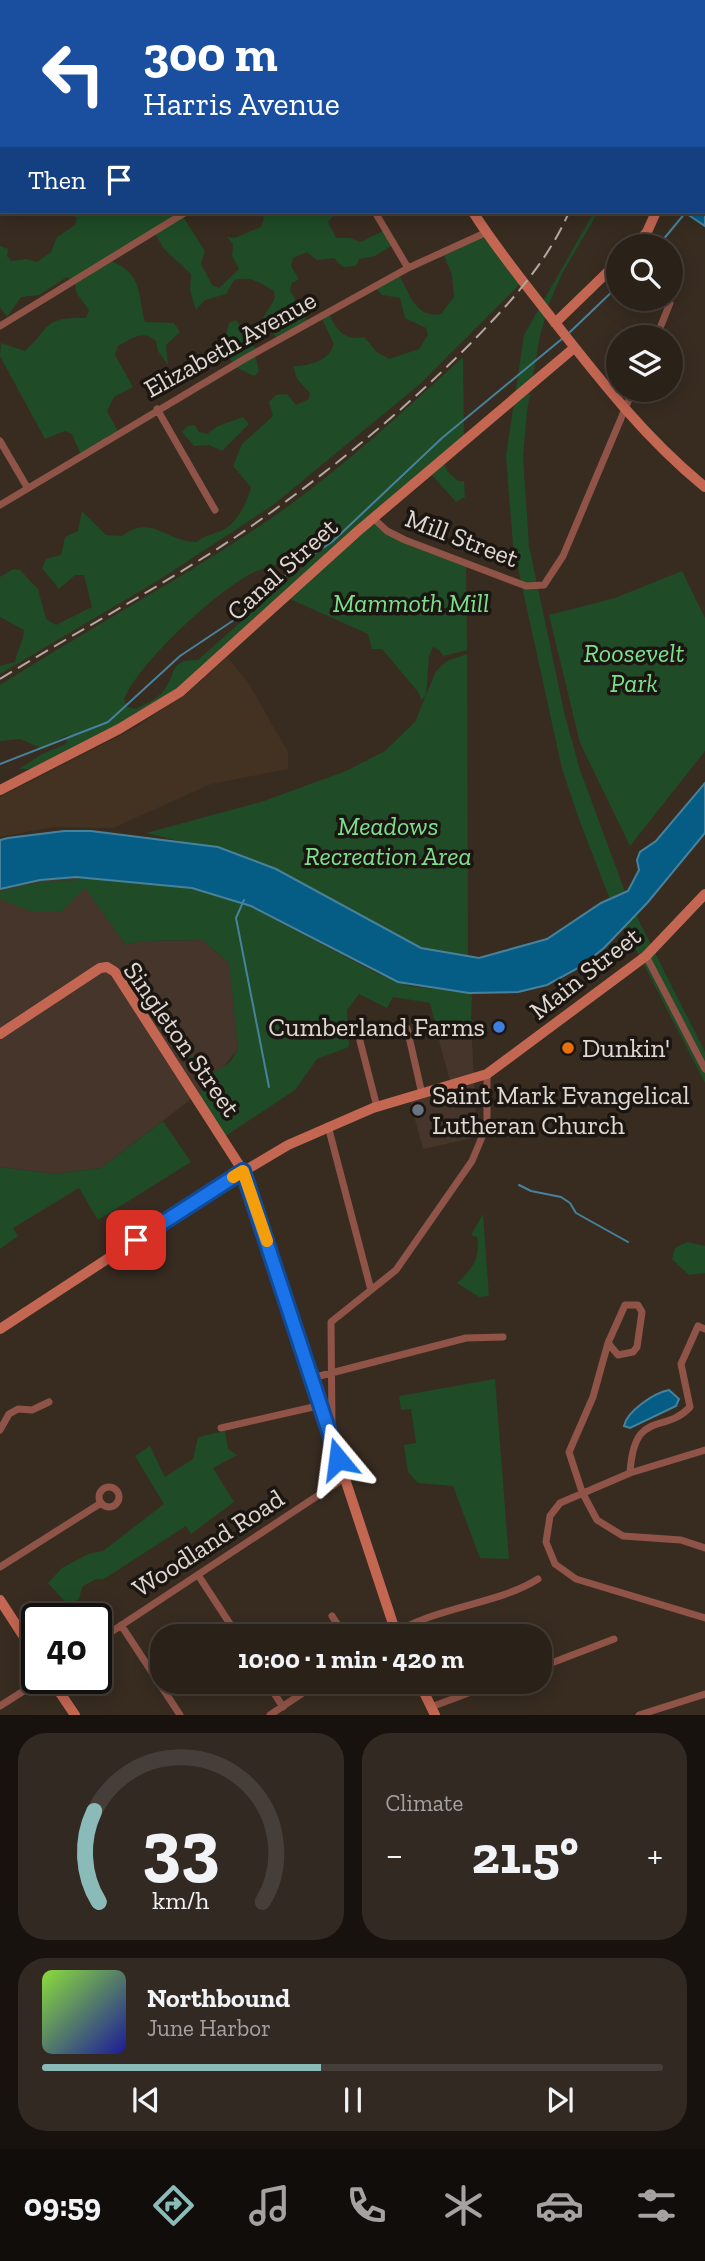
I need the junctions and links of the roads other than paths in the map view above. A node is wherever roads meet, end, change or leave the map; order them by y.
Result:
1 (183, 214) edge
2 (376, 214) edge
3 (478, 214) edge
4 (655, 214) edge
5 (487, 232) junction
6 (645, 234) edge
7 (408, 268) junction
8 (606, 274) edge
9 (555, 323) junction
10 (0, 326) edge
11 (574, 348) junction
12 (628, 402) edge
13 (157, 409) junction
14 (625, 410) junction
15 (0, 441) edge
16 (27, 487) junction
17 (705, 487) edge
18 (0, 505) edge
19 (215, 510) dead end
20 (373, 518) junction
21 (0, 790) edge
22 (705, 894) edge
23 (646, 956) junction
24 (407, 1028) dead end
25 (0, 1034) edge
26 (360, 1041) dead end
27 (705, 1069) edge
28 (484, 1076) junction
29 (422, 1094) junction
30 (377, 1107) junction
31 (328, 1126) junction
32 (243, 1171) junction
33 (371, 1290) junction
34 (0, 1329) edge
35 (705, 1329) edge
36 (503, 1337) dead end
37 (608, 1343) junction
38 (329, 1372) junction
39 (312, 1378) junction
40 (49, 1402) dead end
41 (322, 1405) junction
42 (221, 1428) dead end
43 (0, 1430) edge
44 (332, 1439) junction
45 (705, 1450) edge
46 (630, 1473) junction
47 (343, 1479) junction
48 (582, 1492) junction
49 (101, 1503) dead end
50 (705, 1548) edge
51 (0, 1567) edge
52 (198, 1575) junction
53 (538, 1579) dead end
54 (0, 1600) edge
55 (332, 1616) dead end
56 (705, 1618) edge
57 (230, 1624) edge
58 (337, 1624) edge
59 (390, 1624) edge
60 (415, 1624) edge
61 (121, 1625) junction
62 (112, 1631) edge
63 (21, 1632) edge
64 (614, 1639) dead end
65 (552, 1663) edge
66 (21, 1693) edge
67 (61, 1694) edge
68 (275, 1694) edge
69 (302, 1694) edge
70 (425, 1694) edge
71 (471, 1694) edge
72 (705, 1694) edge
73 (0, 1706) edge
74 (283, 1707) junction
75 (433, 1711) edge
76 (75, 1715) edge
77 (180, 1715) edge
78 (270, 1715) edge
79 (639, 1715) edge

1 - 10 street
2 - 7 street
3 - 5 street
4 - 6 street
5 - 7 street, Elizabeth Avenue
5 - 9 street
7 - 13 street, Elizabeth Avenue
8 - 9 street
9 - 11 street
11 - 14 street
11 - 20 street, Canal Street
12 - 14 street
13 - 16 street, Elizabeth Avenue
13 - 19 street
14 - 17 street
14 - 20 street, Mill Street
15 - 16 street
16 - 18 street, Elizabeth Avenue
20 - 21 street, Canal Street
22 - 23 street, Main Street
23 - 27 street
23 - 28 street, Main Street
24 - 29 street
25 - 32 street, Singleton Street
26 - 30 street
28 - 29 street
28 - 33 street
29 - 30 street
30 - 31 street
31 - 32 street
31 - 33 street
32 - 34 street
32 - 39 street
33 - 38 street
35 - 46 street
36 - 38 street
37 - 37 street
37 - 48 street
38 - 39 street
38 - 44 street
39 - 41 street
40 - 43 street
41 - 42 street
41 - 44 street
44 - 47 street
45 - 46 street
46 - 48 street
47 - 52 street, Woodland Road
47 - 59 street
48 - 50 street
48 - 56 street
49 - 51 street
52 - 57 street
52 - 61 street, Woodland Road
53 - 60 street
54 - 63 street
55 - 58 street
61 - 62 street, Woodland Road
61 - 77 street
64 - 65 street
66 - 73 street
67 - 76 street
68 - 74 street
69 - 74 street
70 - 75 street
71 - 75 street
72 - 79 street
74 - 78 street

